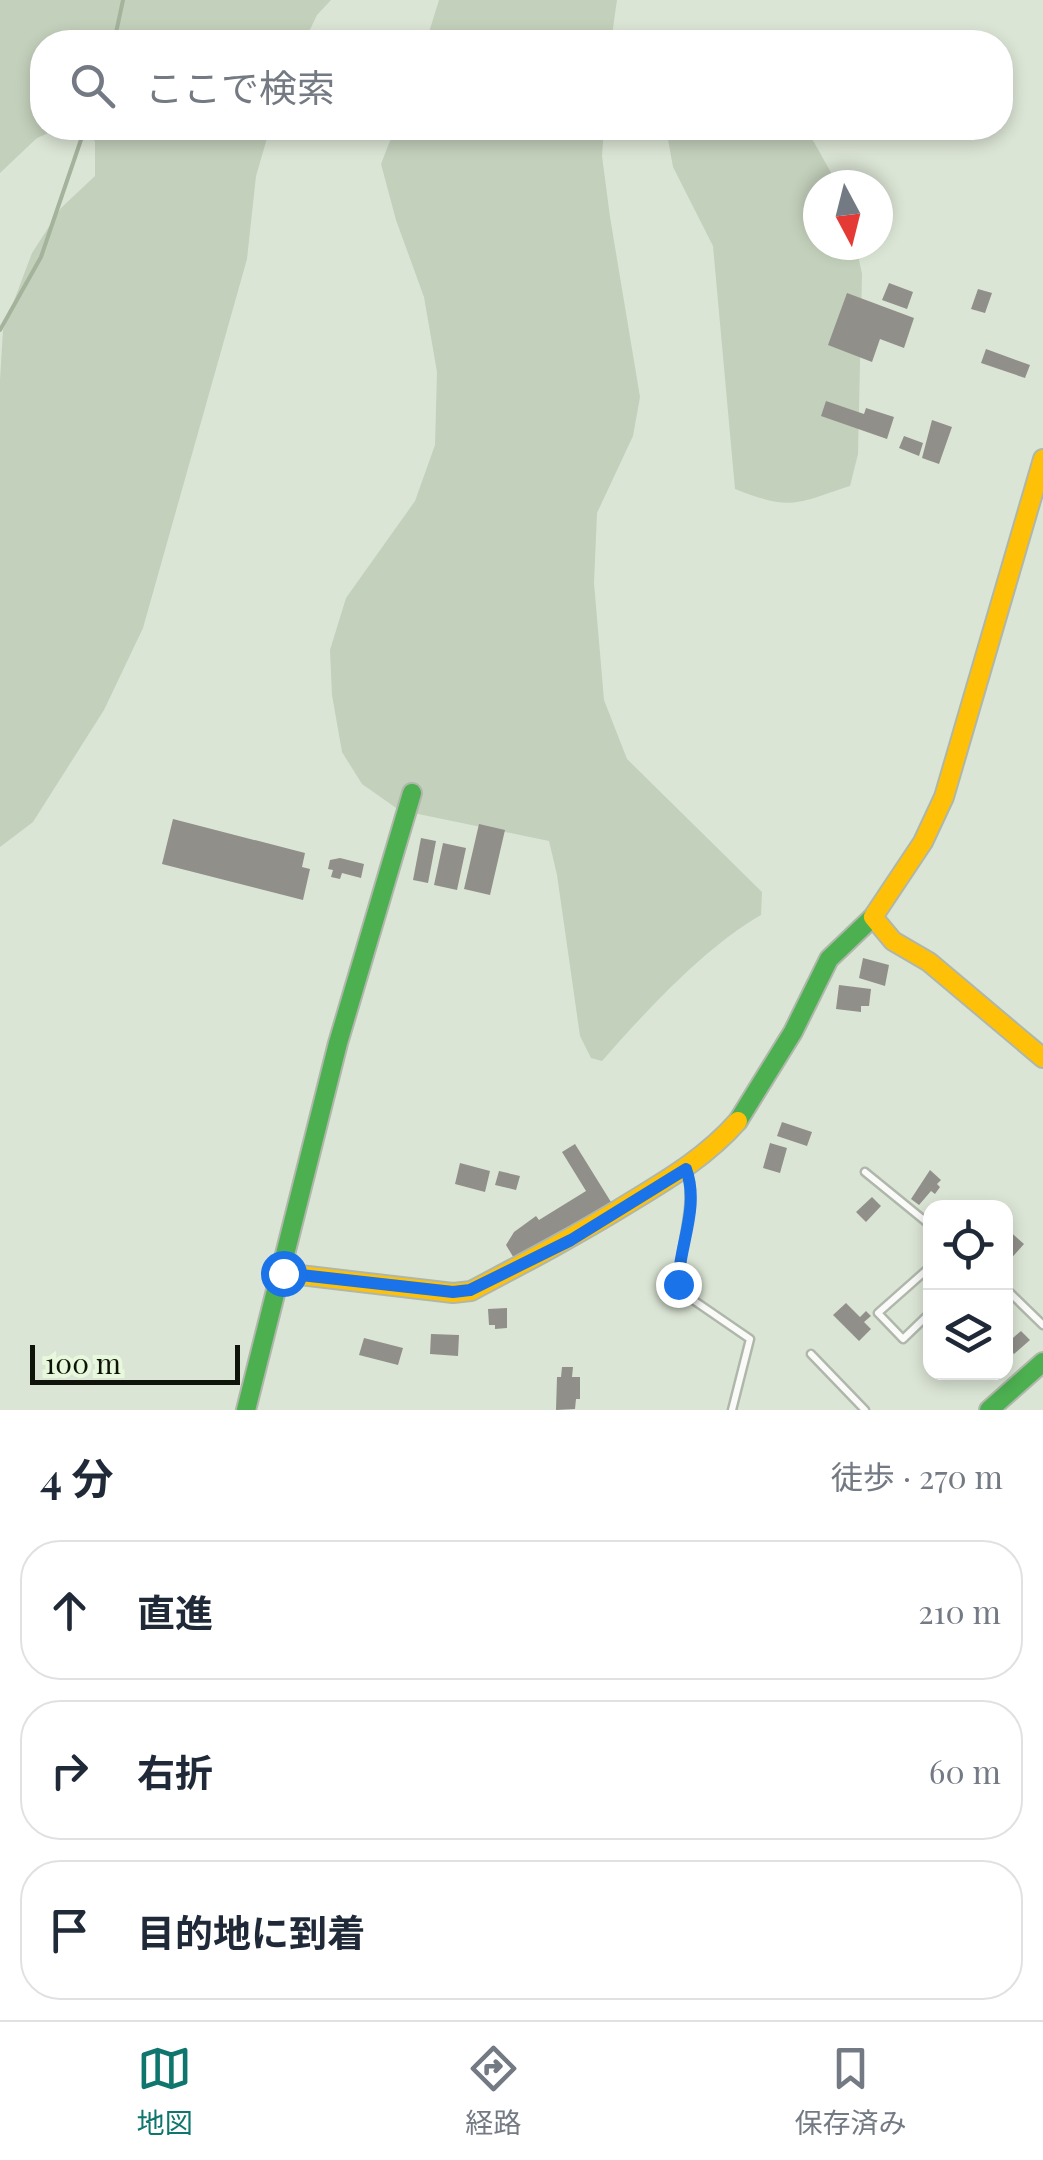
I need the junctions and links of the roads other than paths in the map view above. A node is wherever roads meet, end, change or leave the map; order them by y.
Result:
1 (1043, 459) edge
2 (412, 793) dead end
3 (873, 917) junction
4 (1043, 1058) edge
5 (686, 1169) junction
6 (865, 1172) dead end
7 (923, 1219) edge
8 (283, 1273) junction
9 (923, 1273) edge
10 (1007, 1290) edge
11 (923, 1319) edge
12 (1043, 1325) edge
13 (811, 1354) dead end
14 (1043, 1362) edge
15 (246, 1410) edge
16 (732, 1410) edge
17 (865, 1410) edge
18 (989, 1410) edge

1 - 3 street
2 - 8 street
3 - 4 street
3 - 5 street
5 - 8 street
5 - 16 lane
6 - 7 lane
8 - 15 street
9 - 11 lane
10 - 12 lane
13 - 17 lane
14 - 18 street

